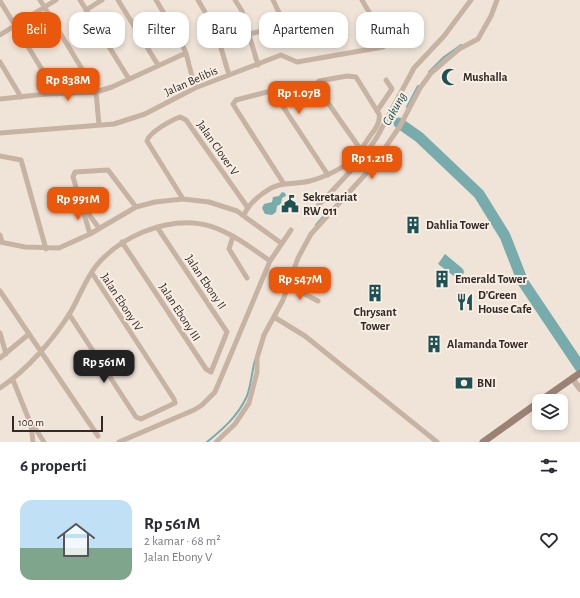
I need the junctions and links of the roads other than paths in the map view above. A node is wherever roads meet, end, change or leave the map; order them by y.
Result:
1 (40, 0) edge
2 (56, 0) edge
3 (80, 0) edge
4 (102, 0) edge
5 (118, 0) edge
6 (156, 0) edge
7 (198, 0) edge
8 (236, 0) edge
9 (273, 0) edge
10 (362, 0) edge
11 (471, 0) edge
12 (497, 0) edge
13 (0, 1) edge
14 (44, 8) junction
15 (2, 9) edge
16 (86, 10) junction
17 (37, 12) edge
18 (241, 12) edge
19 (12, 21) edge
20 (12, 27) edge
21 (0, 34) edge
22 (251, 34) edge
23 (251, 41) edge
24 (29, 48) edge
25 (186, 53) junction
26 (0, 62) edge
27 (158, 65) junction
28 (258, 65) junction
29 (229, 74) junction
30 (129, 78) junction
31 (386, 80) dead end
32 (195, 88) junction
33 (96, 92) junction
34 (57, 94) junction
35 (22, 96) junction
36 (0, 99) edge
37 (377, 111) junction
38 (99, 126) junction
39 (0, 133) edge
40 (361, 150) junction
41 (0, 156) edge
42 (328, 175) junction
43 (284, 184) junction
44 (184, 199) junction
45 (82, 204) junction
46 (136, 207) junction
47 (248, 208) junction
48 (315, 209) dead end
49 (244, 215) junction
50 (157, 227) junction
51 (99, 228) junction
52 (291, 230) dead end
53 (90, 234) junction
54 (0, 235) edge
55 (233, 236) junction
56 (1, 242) edge
57 (122, 242) junction
58 (281, 243) junction
59 (46, 249) junction
60 (270, 261) junction
61 (92, 273) junction
62 (247, 278) dead end
63 (289, 286) junction
64 (0, 292) edge
65 (318, 301) dead end
66 (70, 314) junction
67 (274, 317) junction
68 (0, 332) edge
69 (29, 334) junction
70 (40, 351) junction
71 (220, 352) joint
72 (6, 354) junction
73 (0, 358) edge
74 (576, 376) edge
75 (13, 380) junction
76 (0, 388) edge
77 (580, 389) edge
78 (550, 394) edge
79 (532, 407) edge
80 (31, 425) junction
81 (98, 436) dead end
82 (33, 442) edge
83 (44, 442) edge
84 (119, 442) edge
85 (216, 442) edge
86 (437, 442) edge
87 (482, 442) edge

1 - 14 street
2 - 14 street
3 - 16 street
4 - 16 street
5 - 27 street
6 - 25 street
7 - 29 street
8 - 18 street
9 - 22 street
10 - 28 street, Jalan Belibis
11 - 48 street
12 - 63 street
13 - 15 street
14 - 17 street
14 - 33 street
15 - 19 street
16 - 30 street
20 - 21 street
23 - 28 street
24 - 34 street
25 - 27 street
25 - 32 street
26 - 35 street
27 - 30 street
28 - 29 street, Jalan Belibis
29 - 32 street, Jalan Belibis
30 - 33 street
31 - 37 street
32 - 38 street, Jalan Belibis
33 - 34 street
33 - 38 street
34 - 35 street
35 - 36 street
37 - 40 street
37 - 40 street
38 - 39 street, Jalan Belibis
40 - 42 street
41 - 59 street
42 - 43 street
42 - 43 street
43 - 47 street
44 - 46 street
44 - 47 street, Jalan Clover V
44 - 49 street
45 - 46 street
45 - 51 street
45 - 53 street
46 - 51 street
47 - 49 street
49 - 58 street
50 - 55 street
50 - 57 street
50 - 71 street, Jalan Ebony II
51 - 53 street
52 - 58 street
53 - 59 street
54 - 56 street
55 - 60 street
55 - 62 street
56 - 59 street
57 - 61 street
57 - 71 street, Jalan Ebony III
58 - 60 street
60 - 84 street
61 - 66 street
61 - 66 street, Jalan Ebony IV
63 - 65 street
63 - 67 street
64 - 69 street
66 - 70 street
67 - 85 street
67 - 86 street
68 - 72 street
69 - 70 street
69 - 72 street
70 - 75 street
70 - 81 street
72 - 73 street
74 - 77 street
74 - 78 main road
75 - 76 street
75 - 80 street
79 - 87 main road
80 - 82 street
80 - 83 street

